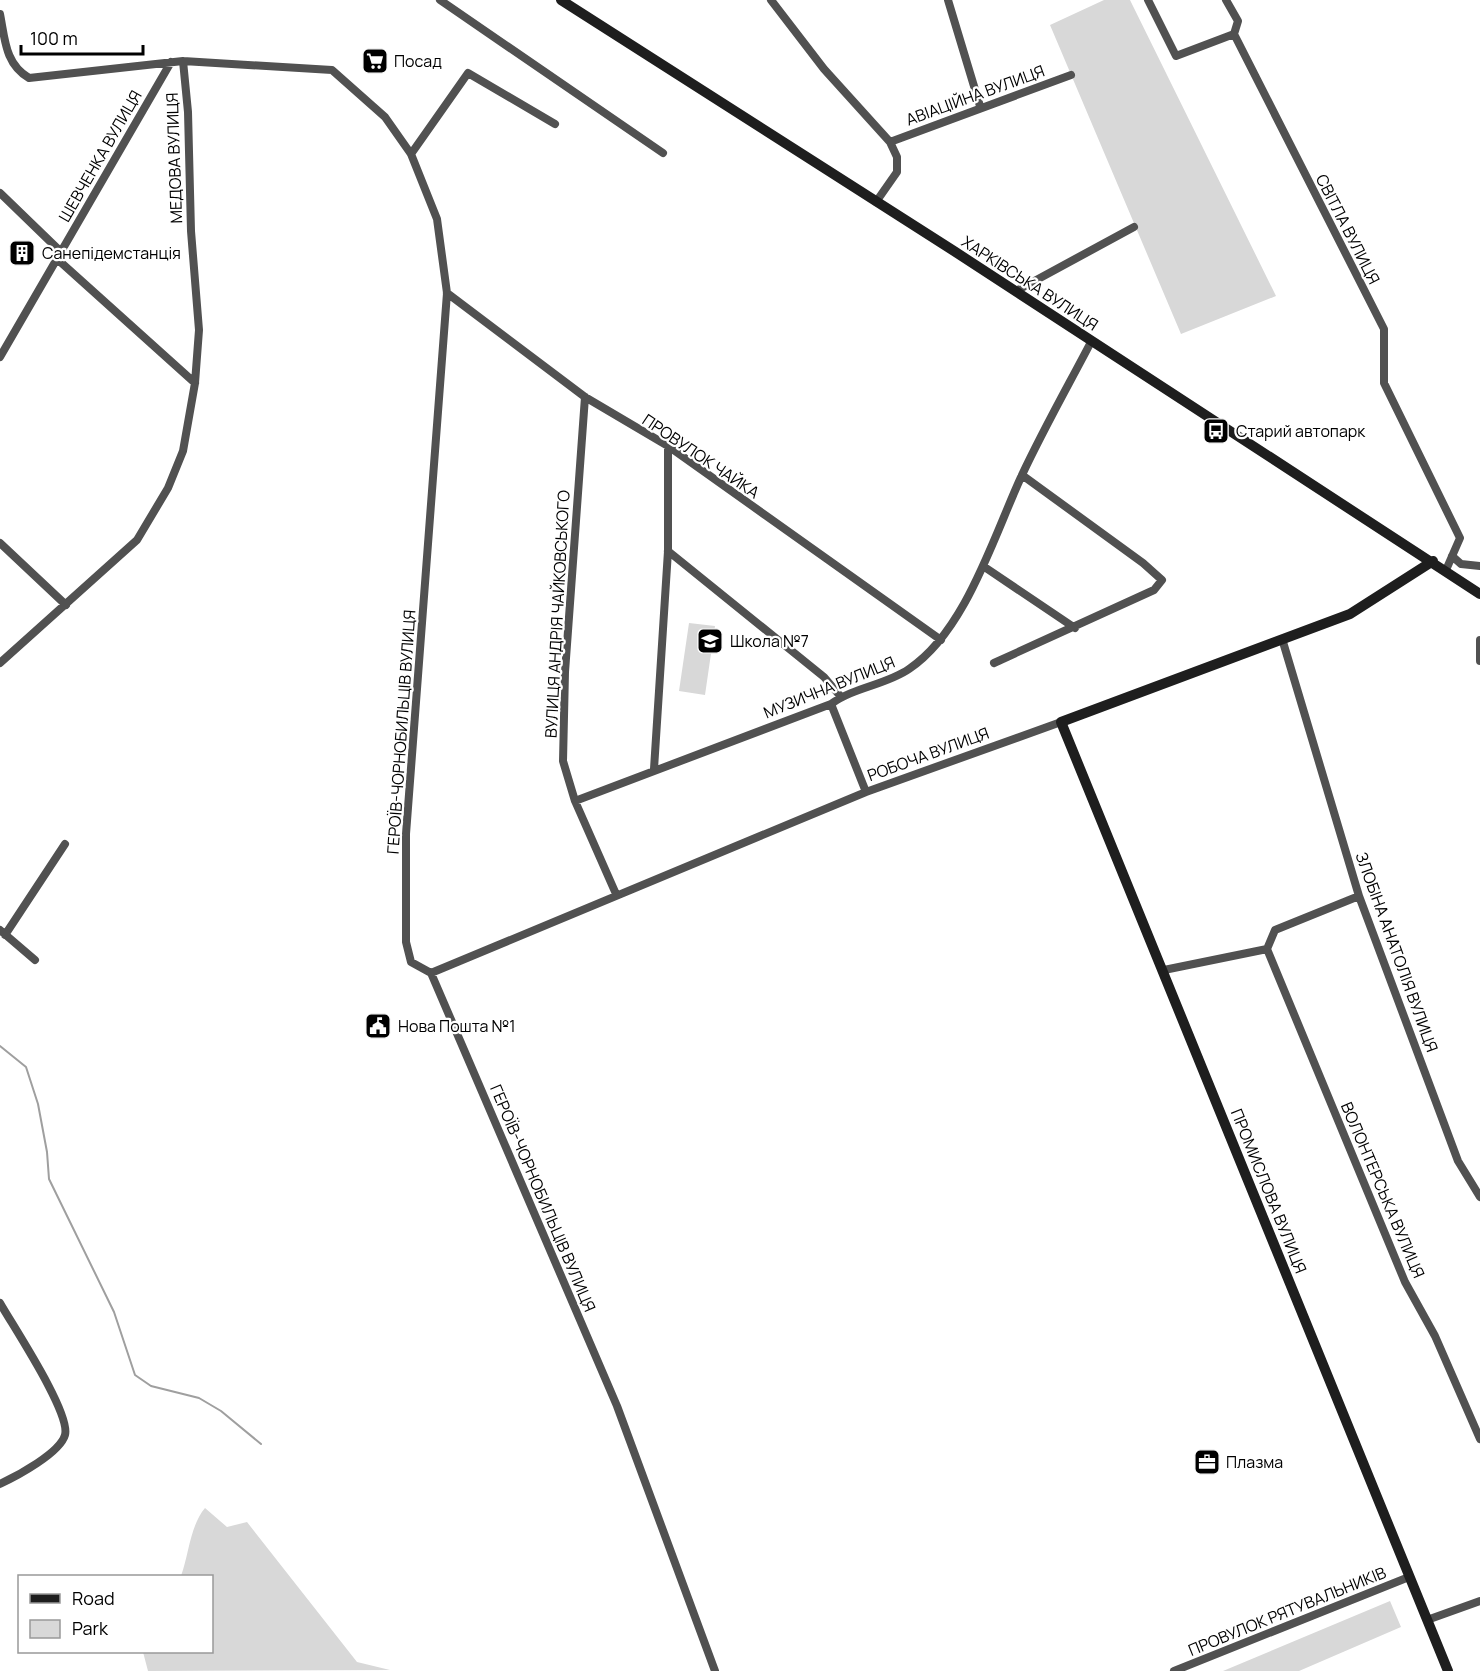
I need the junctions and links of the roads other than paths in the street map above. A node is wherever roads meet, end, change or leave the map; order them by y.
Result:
1 (440, 0) edge
2 (561, 0) edge
3 (948, 0) edge
4 (1148, 0) edge
5 (1226, 0) edge
6 (775, 1) edge
7 (0, 15) edge
8 (1234, 34) junction
9 (183, 61) junction
10 (171, 62) junction
11 (1071, 75) dead end
12 (980, 106) junction
13 (555, 124) dead end
14 (890, 142) junction
15 (663, 153) dead end
16 (411, 154) junction
17 (0, 193) edge
18 (876, 202) junction
19 (1134, 228) dead end
20 (58, 255) junction
21 (1016, 291) junction
22 (447, 293) junction
23 (1091, 342) junction
24 (0, 357) edge
25 (195, 383) junction
26 (585, 397) junction
27 (668, 446) junction
28 (1022, 475) junction
29 (0, 543) edge
30 (668, 551) junction
31 (1452, 556) junction
32 (1433, 561) junction
33 (983, 566) junction
34 (1480, 566) edge
35 (1446, 570) junction
36 (1480, 594) edge
37 (66, 605) junction
38 (1075, 628) junction
39 (941, 640) junction
40 (1480, 640) edge
41 (1283, 642) junction
42 (1480, 661) edge
43 (0, 663) edge
44 (994, 663) dead end
45 (841, 697) junction
46 (831, 704) junction
47 (1060, 722) junction
48 (654, 770) junction
49 (866, 792) junction
50 (575, 801) junction
51 (65, 844) dead end
52 (616, 894) junction
53 (1359, 896) junction
54 (2, 933) edge
55 (1267, 949) junction
56 (34, 960) dead end
57 (1164, 970) junction
58 (431, 974) junction
59 (1480, 1180) edge
60 (1477, 1193) edge
61 (0, 1303) edge
62 (1480, 1439) edge
63 (0, 1484) edge
64 (1409, 1577) junction
65 (1480, 1601) edge
66 (1427, 1620) junction
67 (715, 1671) edge
68 (1174, 1671) edge
69 (1448, 1671) edge

1 - 15 street
2 - 18 street, ХАРКІВСЬКА ВУЛИЦЯ
3 - 12 street
4 - 8 street
5 - 8 street
6 - 14 street
7 - 10 street, ГЕРОЇВ-ЧОРНОБИЛЬЦІВ ВУЛИЦЯ
8 - 31 street, СВІТЛА ВУЛИЦЯ
9 - 10 street, ГЕРОЇВ-ЧОРНОБИЛЬЦІВ ВУЛИЦЯ
9 - 16 street, ГЕРОЇВ-ЧОРНОБИЛЬЦІВ ВУЛИЦЯ
9 - 25 street, МЕДОВА ВУЛИЦЯ
10 - 20 street, ШЕВЧЕНКА ВУЛИЦЯ
11 - 12 street, АВІАЦІЙНА ВУЛИЦЯ
12 - 14 street, АВІАЦІЙНА ВУЛИЦЯ
13 - 16 street
14 - 18 street
16 - 22 street, ГЕРОЇВ-ЧОРНОБИЛЬЦІВ ВУЛИЦЯ
17 - 20 street
18 - 21 street, ХАРКІВСЬКА ВУЛИЦЯ
19 - 21 street
20 - 24 street, ШЕВЧЕНКА ВУЛИЦЯ
20 - 25 street
21 - 23 street, ХАРКІВСЬКА ВУЛИЦЯ
22 - 26 street, ПРОВУЛОК ЧАЙКА
22 - 58 street, ГЕРОЇВ-ЧОРНОБИЛЬЦІВ ВУЛИЦЯ
23 - 28 street, МУЗИЧНА ВУЛИЦЯ
23 - 32 street, ХАРКІВСЬКА ВУЛИЦЯ
25 - 37 street, МЕДОВА ВУЛИЦЯ
26 - 27 street, ПРОВУЛОК ЧАЙКА
26 - 50 street, ВУЛИЦЯ АНДРІЯ ЧАЙКОВСЬКОГО
27 - 30 street
27 - 39 street, ПРОВУЛОК ЧАЙКА
28 - 33 street, МУЗИЧНА ВУЛИЦЯ
28 - 38 street
29 - 37 street
30 - 45 street
30 - 48 street
31 - 34 street
31 - 35 street
32 - 35 street, ХАРКІВСЬКА ВУЛИЦЯ
32 - 41 street, РОБОЧА ВУЛИЦЯ
33 - 38 street
33 - 39 street, МУЗИЧНА ВУЛИЦЯ
35 - 36 street, ХАРКІВСЬКА ВУЛИЦЯ
37 - 43 street, МЕДОВА ВУЛИЦЯ
38 - 44 street
39 - 45 street, МУЗИЧНА ВУЛИЦЯ
40 - 42 street
41 - 47 street, РОБОЧА ВУЛИЦЯ
41 - 53 street, ЗЛОБІНА АНАТОЛІЯ ВУЛИЦЯ
45 - 46 street, МУЗИЧНА ВУЛИЦЯ
46 - 48 street, МУЗИЧНА ВУЛИЦЯ
46 - 49 street
47 - 49 street, РОБОЧА ВУЛИЦЯ
47 - 57 street, ПРОМИСЛОВА ВУЛИЦЯ
48 - 50 street, МУЗИЧНА ВУЛИЦЯ
49 - 52 street, РОБОЧА ВУЛИЦЯ
50 - 52 street, ВУЛИЦЯ АНДРІЯ ЧАЙКОВСЬКОГО
51 - 54 street
52 - 58 street, РОБОЧА ВУЛИЦЯ
53 - 55 street
53 - 60 street, ЗЛОБІНА АНАТОЛІЯ ВУЛИЦЯ
54 - 56 street
55 - 57 street
55 - 62 street, ВОЛОНТЕРСЬКА ВУЛИЦЯ
57 - 64 street, ПРОМИСЛОВА ВУЛИЦЯ
58 - 67 street, ГЕРОЇВ-ЧОРНОБИЛЬЦІВ ВУЛИЦЯ
59 - 60 street
61 - 63 street
64 - 66 street, ПРОМИСЛОВА ВУЛИЦЯ
64 - 68 street, ПРОВУЛОК РЯТУВАЛЬНИКІВ
65 - 66 street
66 - 69 street, ПРОМИСЛОВА ВУЛИЦЯ

